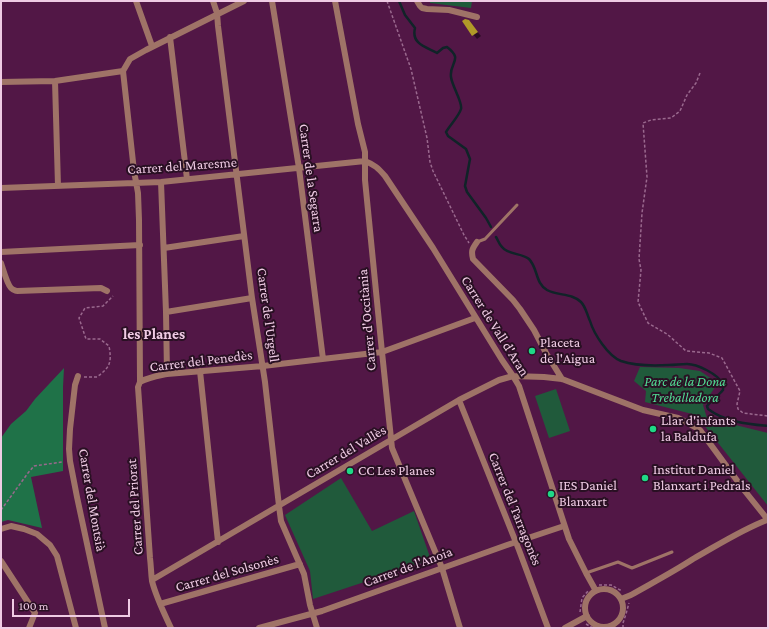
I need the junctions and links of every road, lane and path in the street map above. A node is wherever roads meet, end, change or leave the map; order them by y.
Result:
1 (136, 1) edge
2 (213, 1) edge
3 (244, 1) edge
4 (272, 1) edge
5 (335, 1) edge
6 (387, 1) edge
7 (417, 1) edge
8 (217, 14) junction
9 (477, 16) dead end
10 (170, 37) junction
11 (152, 46) junction
12 (123, 71) junction
13 (700, 73) dead end
14 (55, 81) junction
15 (1, 82) edge
16 (365, 161) junction
17 (299, 168) junction
18 (237, 174) junction
19 (187, 179) junction
20 (136, 182) junction
21 (161, 182) junction
22 (58, 186) junction
23 (1, 188) edge
24 (517, 205) dead end
25 (244, 236) junction
26 (477, 242) joint
27 (140, 245) junction
28 (164, 248) junction
29 (472, 248) junction
30 (1, 252) edge
31 (1, 263) edge
32 (110, 293) joint
33 (252, 298) junction
34 (166, 312) junction
35 (476, 318) junction
36 (382, 352) junction
37 (323, 359) junction
38 (263, 366) junction
39 (200, 372) junction
40 (167, 374) junction
41 (78, 376) joint
42 (513, 376) junction
43 (562, 379) junction
44 (140, 382) junction
45 (459, 400) junction
46 (768, 416) edge
47 (390, 440) junction
48 (70, 461) junction
49 (279, 506) junction
50 (1, 510) edge
51 (768, 520) edge
52 (564, 526) junction
53 (1, 529) edge
54 (218, 542) junction
55 (516, 542) junction
56 (672, 552) dead end
57 (1, 561) edge
58 (300, 564) junction
59 (442, 568) junction
60 (586, 573) junction
61 (152, 580) junction
62 (595, 588) junction
63 (631, 595) junction
64 (621, 599) junction
65 (160, 604) junction
66 (313, 614) junction
67 (578, 615) dead end
68 (587, 616) junction
69 (584, 624) dead end
70 (616, 626) edge
71 (29, 628) edge
72 (76, 628) edge
73 (105, 628) edge
74 (171, 628) edge
75 (259, 628) edge
76 (317, 628) edge
77 (460, 628) edge
78 (548, 628) edge
79 (565, 628) edge
80 (593, 628) edge
81 (623, 628) edge

1 - 11 street
2 - 8 street, Carrer de l'Urgell
3 - 8 street
4 - 17 street, Carrer de la Segarra
5 - 16 street, Carrer d'Occitània
6 - 29 path
7 - 9 street
8 - 10 street
8 - 18 street, Carrer de l'Urgell
10 - 11 street
10 - 19 street
11 - 12 street
12 - 14 street
12 - 20 street
13 - 46 path
14 - 15 street
14 - 22 street
16 - 17 street, Carrer del Maresme
16 - 35 street, Carrer de Vall d'Aran
16 - 36 street, Carrer d'Occitània
17 - 18 street, Carrer del Maresme
17 - 37 street, Carrer de la Segarra
18 - 19 street, Carrer del Maresme
18 - 25 street, Carrer de l'Urgell
19 - 21 street, Carrer del Maresme
20 - 21 street, Carrer del Maresme
20 - 22 street, Carrer del Maresme
20 - 27 street
21 - 28 street
22 - 23 street, Carrer del Maresme
24 - 26 lane
25 - 28 street
25 - 33 street, Carrer de l'Urgell
26 - 29 street
27 - 30 street
27 - 44 street, Carrer del Priorat
28 - 34 street
29 - 43 street
31 - 32 street
32 - 41 path
33 - 34 street
33 - 38 street, Carrer de l'Urgell
34 - 40 street
35 - 36 street, Carrer del Penedès
35 - 42 street, Carrer de Vall d'Aran
36 - 37 street, Carrer del Penedès
36 - 47 street, Carrer d'Occitània
37 - 38 street, Carrer del Penedès
38 - 39 street, Carrer del Penedès
38 - 49 street, Carrer de l'Urgell
39 - 40 street, Carrer del Penedès
39 - 54 street
40 - 44 street, Carrer del Penedès
41 - 48 street, Carrer del Montsià
42 - 43 street, Carrer del Vallès
42 - 45 street, Carrer del Vallès
42 - 52 street, Carrer de Vall d'Aran
43 - 51 street, Carrer del Vallès
44 - 61 street, Carrer del Priorat
45 - 47 street, Carrer del Vallès
45 - 55 street, Carrer del Tarragonès
47 - 49 street, Carrer del Vallès
47 - 59 street, Carrer d'Occitània
48 - 50 path
48 - 73 street, Carrer del Montsià
49 - 54 street, Carrer del Vallès
49 - 58 street, Carrer de l'Urgell
51 - 63 street
52 - 55 street, Carrer de l'Anoia
52 - 60 street, Carrer de Vall d'Aran
53 - 72 street
54 - 61 street, Carrer del Vallès
55 - 59 street, Carrer de l'Anoia
55 - 78 street, Carrer del Tarragonès
56 - 60 lane
57 - 71 street
58 - 65 street, Carrer del Solsonès
58 - 66 street, Carrer de l'Urgell
59 - 66 street, Carrer de l'Anoia
59 - 77 street, Carrer d'Occitània
60 - 62 street, Carrer de Vall d'Aran
61 - 65 street, Carrer del Priorat
62 - 63 path
62 - 64 street
62 - 67 path
62 - 68 street
63 - 64 street
63 - 81 path
64 - 70 street
65 - 74 street, Carrer del Priorat
66 - 75 street, Carrer de l'Anoia
66 - 76 street, Carrer de l'Urgell
68 - 70 street
68 - 79 street
69 - 80 path

